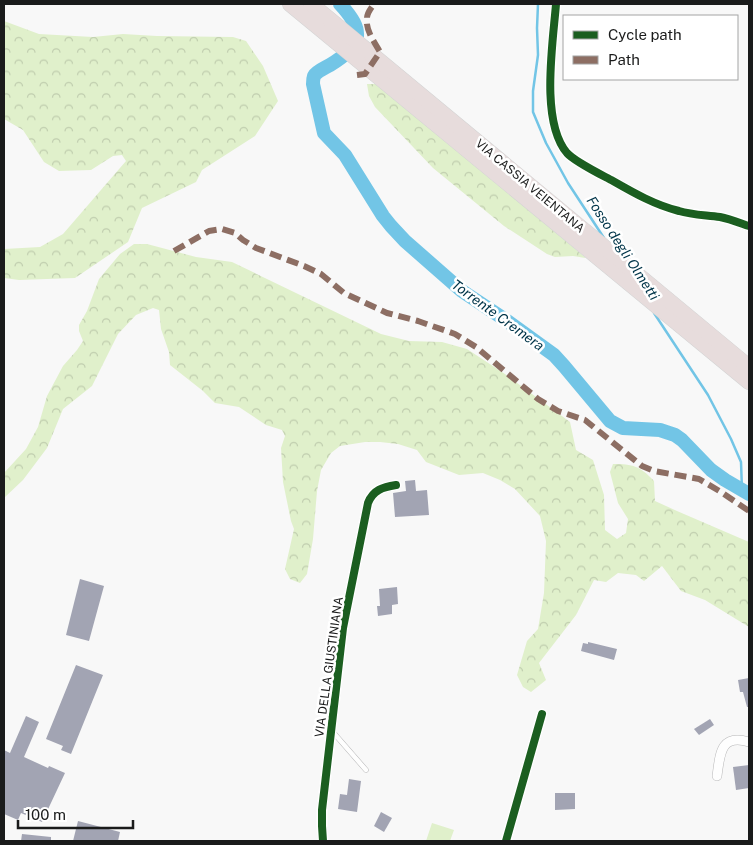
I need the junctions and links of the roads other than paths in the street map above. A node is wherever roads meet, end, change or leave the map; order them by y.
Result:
1 (290, 4) edge
2 (311, 4) edge
3 (556, 4) edge
4 (398, 84) junction
5 (749, 226) edge
6 (725, 354) junction
7 (749, 367) edge
8 (749, 382) edge
9 (396, 485) dead end
10 (542, 714) dead end
11 (331, 730) junction
12 (749, 742) edge
13 (366, 770) dead end
14 (717, 776) dead end
15 (323, 841) edge
16 (506, 841) edge

1 - 4 highway, VIA CASSIA VEIENTANA
2 - 4 highway, VIA CASSIA VEIENTANA
3 - 5 street
4 - 6 highway, VIA CASSIA VEIENTANA
6 - 7 highway, VIA CASSIA VEIENTANA
6 - 8 highway
9 - 11 street, VIA DELLA GIUSTINIANA
10 - 16 street
11 - 13 lane
11 - 15 street, VIA DELLA GIUSTINIANA
12 - 14 street

